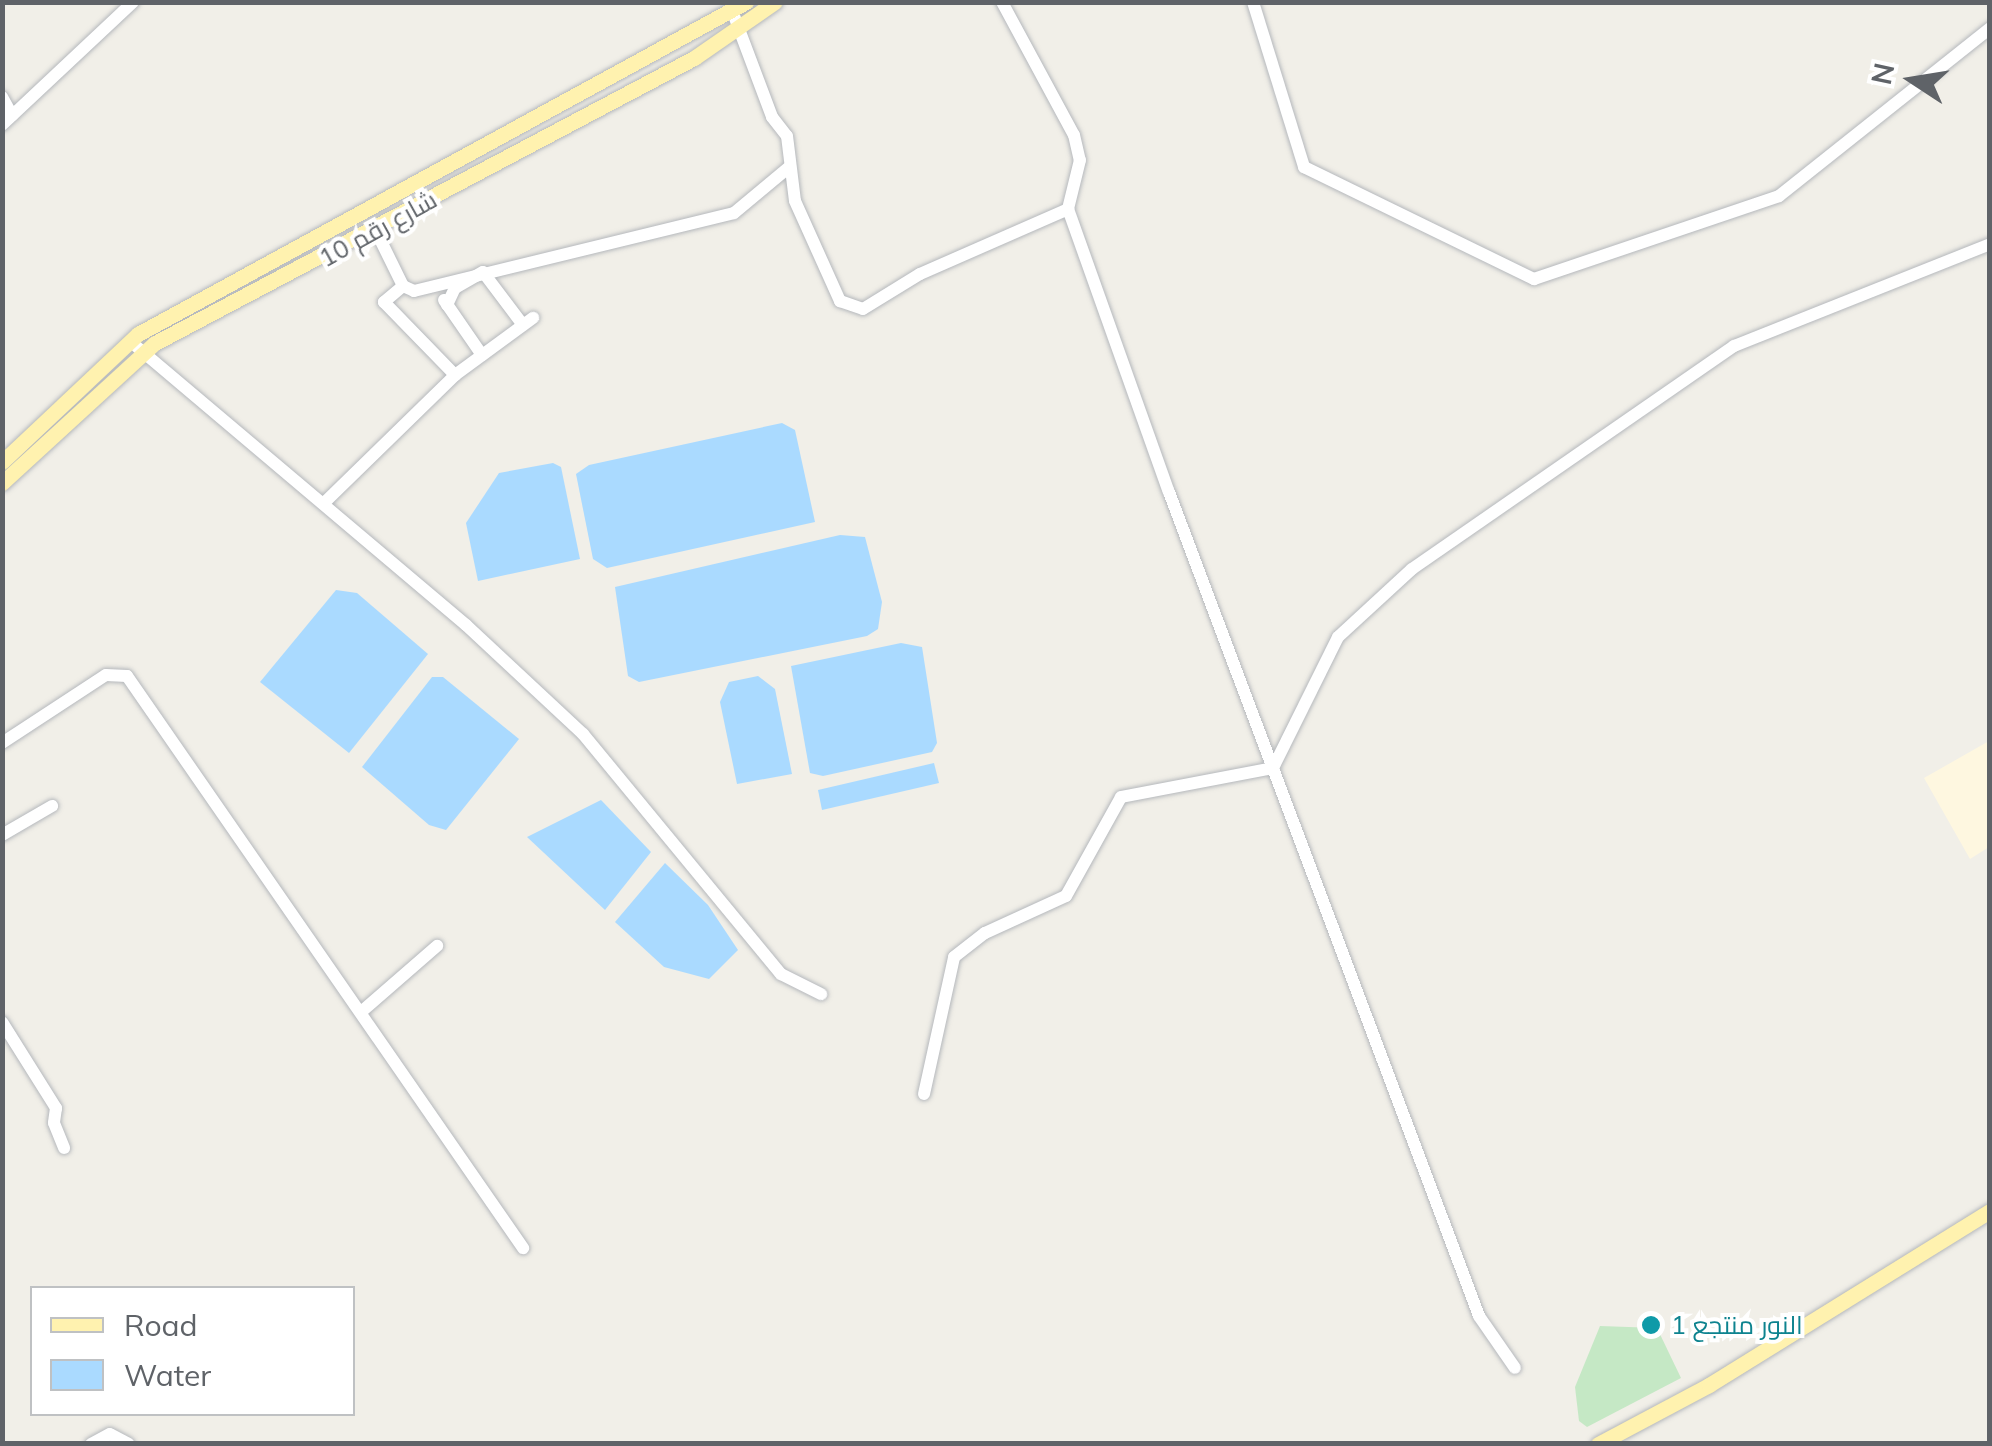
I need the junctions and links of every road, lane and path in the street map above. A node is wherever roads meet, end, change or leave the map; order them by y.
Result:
1 (133, 2) edge
2 (775, 2) edge
3 (1002, 2) edge
4 (1254, 2) edge
5 (740, 15) edge
6 (1990, 28) edge
7 (2, 98) edge
8 (7, 120) edge
9 (788, 168) junction
10 (1068, 208) junction
11 (375, 229) junction
12 (1990, 244) edge
13 (482, 272) junction
14 (436, 284) junction
15 (403, 286) junction
16 (447, 305) junction
17 (136, 347) junction
18 (482, 355) junction
19 (455, 375) junction
20 (2, 462) edge
21 (2, 483) edge
22 (324, 503) junction
23 (2, 744) edge
24 (1273, 768) junction
25 (52, 806) dead end
26 (2, 835) edge
27 (437, 946) dead end
28 (820, 994) dead end
29 (361, 1012) junction
30 (2, 1022) edge
31 (924, 1094) dead end
32 (64, 1148) dead end
33 (1990, 1212) edge
34 (523, 1248) dead end
35 (1515, 1368) dead end
36 (91, 1444) edge
37 (129, 1444) edge
38 (1598, 1444) edge

1 - 8 street
2 - 5 main road, شارع رقم 10
3 - 10 street
4 - 6 street
5 - 9 street
5 - 11 main road, شارع رقم 10
5 - 17 main road, شارع رقم 10
7 - 8 street
9 - 10 street
9 - 13 street
10 - 24 street
11 - 15 street
11 - 17 main road, شارع رقم 10
12 - 24 street
13 - 14 street
13 - 16 street
13 - 18 street
14 - 15 street
14 - 16 street
15 - 19 street
16 - 18 street
17 - 20 main road, شارع رقم 10
17 - 21 main road, شارع رقم 10
17 - 22 street
18 - 19 street
19 - 22 street
22 - 28 street
23 - 29 street
24 - 31 street
24 - 35 street
25 - 26 street
27 - 29 street
29 - 34 street
30 - 32 street
33 - 38 main road
36 - 37 street

